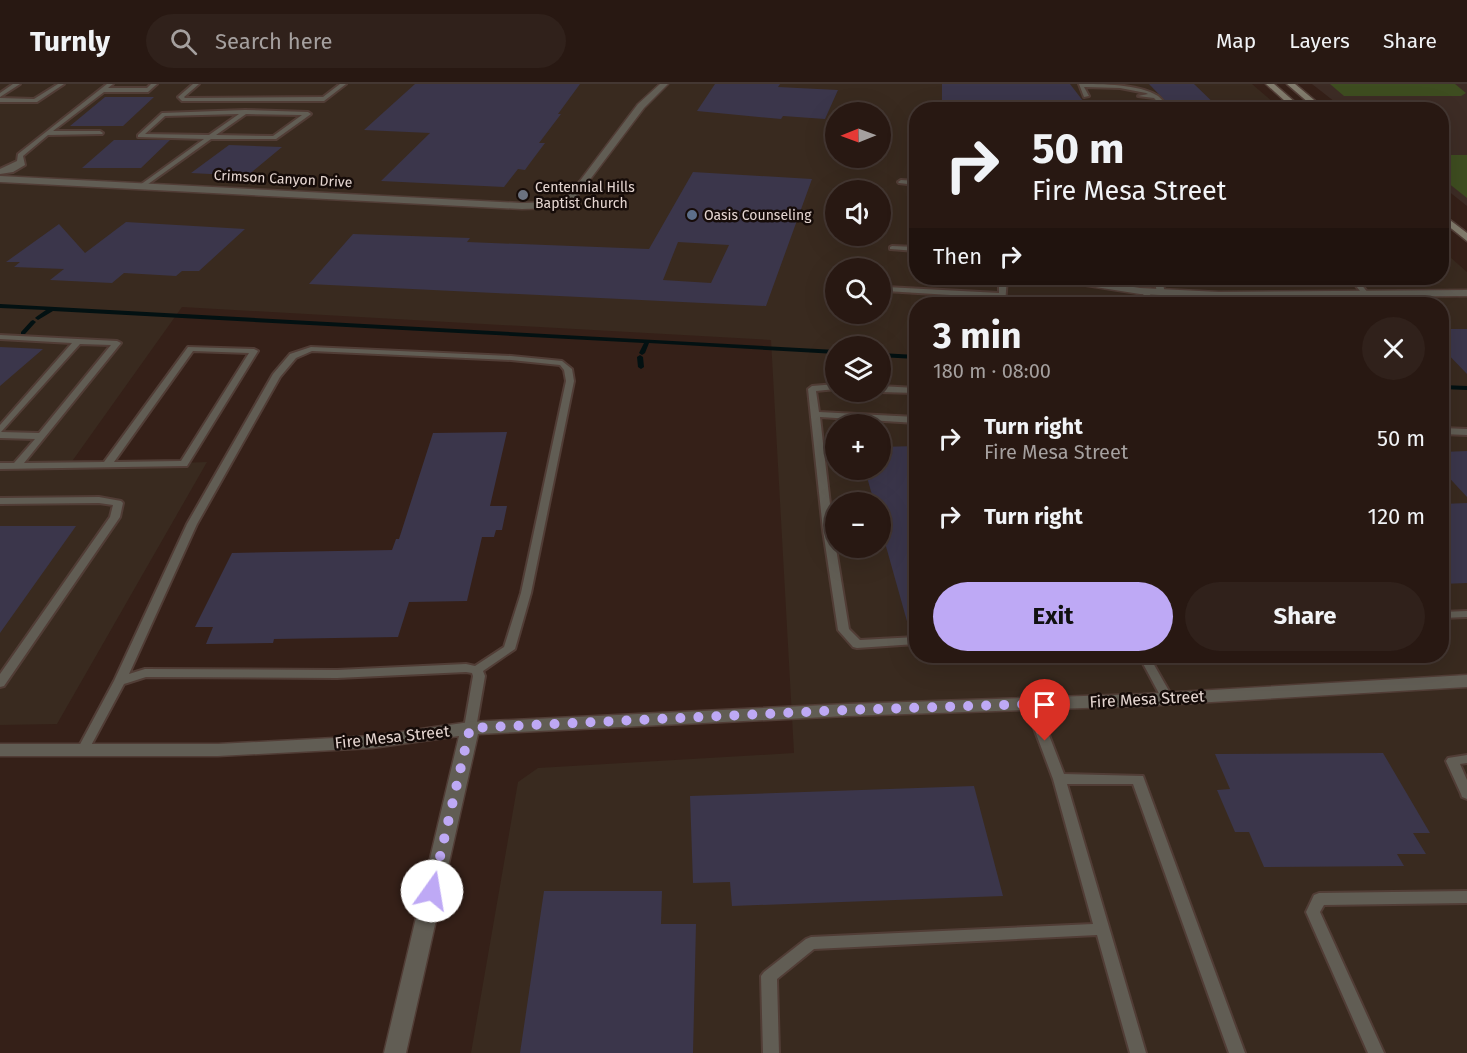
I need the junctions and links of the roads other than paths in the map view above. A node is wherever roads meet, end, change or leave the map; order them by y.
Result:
1 (17, 84) edge
2 (61, 84) edge
3 (110, 84) edge
4 (154, 84) edge
5 (196, 84) edge
6 (343, 84) edge
7 (663, 84) edge
8 (1270, 84) edge
9 (1291, 84) edge
10 (103, 90) junction
11 (0, 95) edge
12 (1086, 96) dead end
13 (1141, 96) dead end
14 (1155, 96) junction
15 (262, 99) junction
16 (0, 100) edge
17 (1161, 102) edge
18 (1291, 102) edge
19 (1312, 102) edge
20 (245, 112) junction
21 (47, 133) junction
22 (100, 133) dead end
23 (211, 136) junction
24 (0, 174) edge
25 (901, 182) dead end
26 (909, 183) edge
27 (142, 186) junction
28 (1449, 223) edge
29 (1467, 238) edge
30 (892, 248) dead end
31 (909, 249) edge
32 (1105, 285) edge
33 (1159, 285) edge
34 (1359, 285) edge
35 (891, 289) edge
36 (1146, 291) junction
37 (1161, 292) junction
38 (1467, 293) edge
39 (1284, 294) junction
40 (1366, 294) junction
41 (970, 297) edge
42 (1147, 297) edge
43 (1286, 297) edge
44 (1368, 297) edge
45 (0, 337) edge
46 (78, 341) junction
47 (825, 387) edge
48 (891, 390) edge
49 (909, 391) edge
50 (816, 414) junction
51 (909, 420) edge
52 (0, 430) edge
53 (1449, 431) edge
54 (1467, 432) edge
55 (0, 435) edge
56 (42, 436) junction
57 (107, 465) junction
58 (0, 466) edge
59 (17, 466) junction
60 (0, 501) edge
61 (1467, 614) edge
62 (1449, 615) edge
63 (909, 640) edge
64 (1147, 663) edge
65 (477, 670) junction
66 (1, 679) edge
67 (120, 681) junction
68 (1467, 681) edge
69 (1167, 699) junction
70 (1031, 704) junction
71 (470, 728) junction
72 (0, 750) edge
73 (82, 750) junction
74 (1467, 759) edge
75 (1059, 779) junction
76 (1467, 794) edge
77 (1467, 897) edge
78 (1102, 929) junction
79 (395, 1053) edge
80 (771, 1053) edge
81 (1138, 1053) edge
82 (1236, 1053) edge
83 (1376, 1053) edge

1 - 11 lane
2 - 16 lane
3 - 10 lane
4 - 10 lane
5 - 15 lane
6 - 15 lane
7 - 27 street, Crimson Canyon Drive
8 - 18 main road
9 - 19 main road
10 - 21 lane
12 - 14 lane
13 - 14 lane
14 - 17 lane
15 - 20 lane
20 - 23 lane
20 - 23 lane
20 - 23 lane
21 - 22 lane
21 - 24 lane
23 - 27 lane
24 - 27 street, Crimson Canyon Drive
25 - 26 lane
28 - 29 main road
30 - 31 lane
32 - 36 street
33 - 37 lane
34 - 40 lane
35 - 41 lane
36 - 37 street
36 - 42 lane
37 - 39 street
38 - 40 street
39 - 40 street
39 - 43 lane
40 - 44 lane
45 - 46 lane
46 - 52 lane
46 - 56 lane
47 - 50 lane
48 - 49 lane
50 - 51 lane
50 - 63 lane
53 - 54 lane
55 - 56 lane
56 - 59 lane
57 - 57 lane
57 - 59 lane
58 - 59 lane
60 - 66 lane
61 - 62 lane
64 - 69 lane
65 - 67 lane
65 - 67 lane
65 - 71 lane
67 - 73 lane
68 - 69 street, Fire Mesa Street
69 - 70 street, Fire Mesa Street
70 - 71 street, Fire Mesa Street
70 - 75 lane
71 - 73 street, Fire Mesa Street
71 - 79 street
72 - 73 street, Fire Mesa Street
74 - 76 lane
75 - 78 lane
75 - 82 lane
77 - 83 lane
78 - 80 lane
78 - 81 lane

